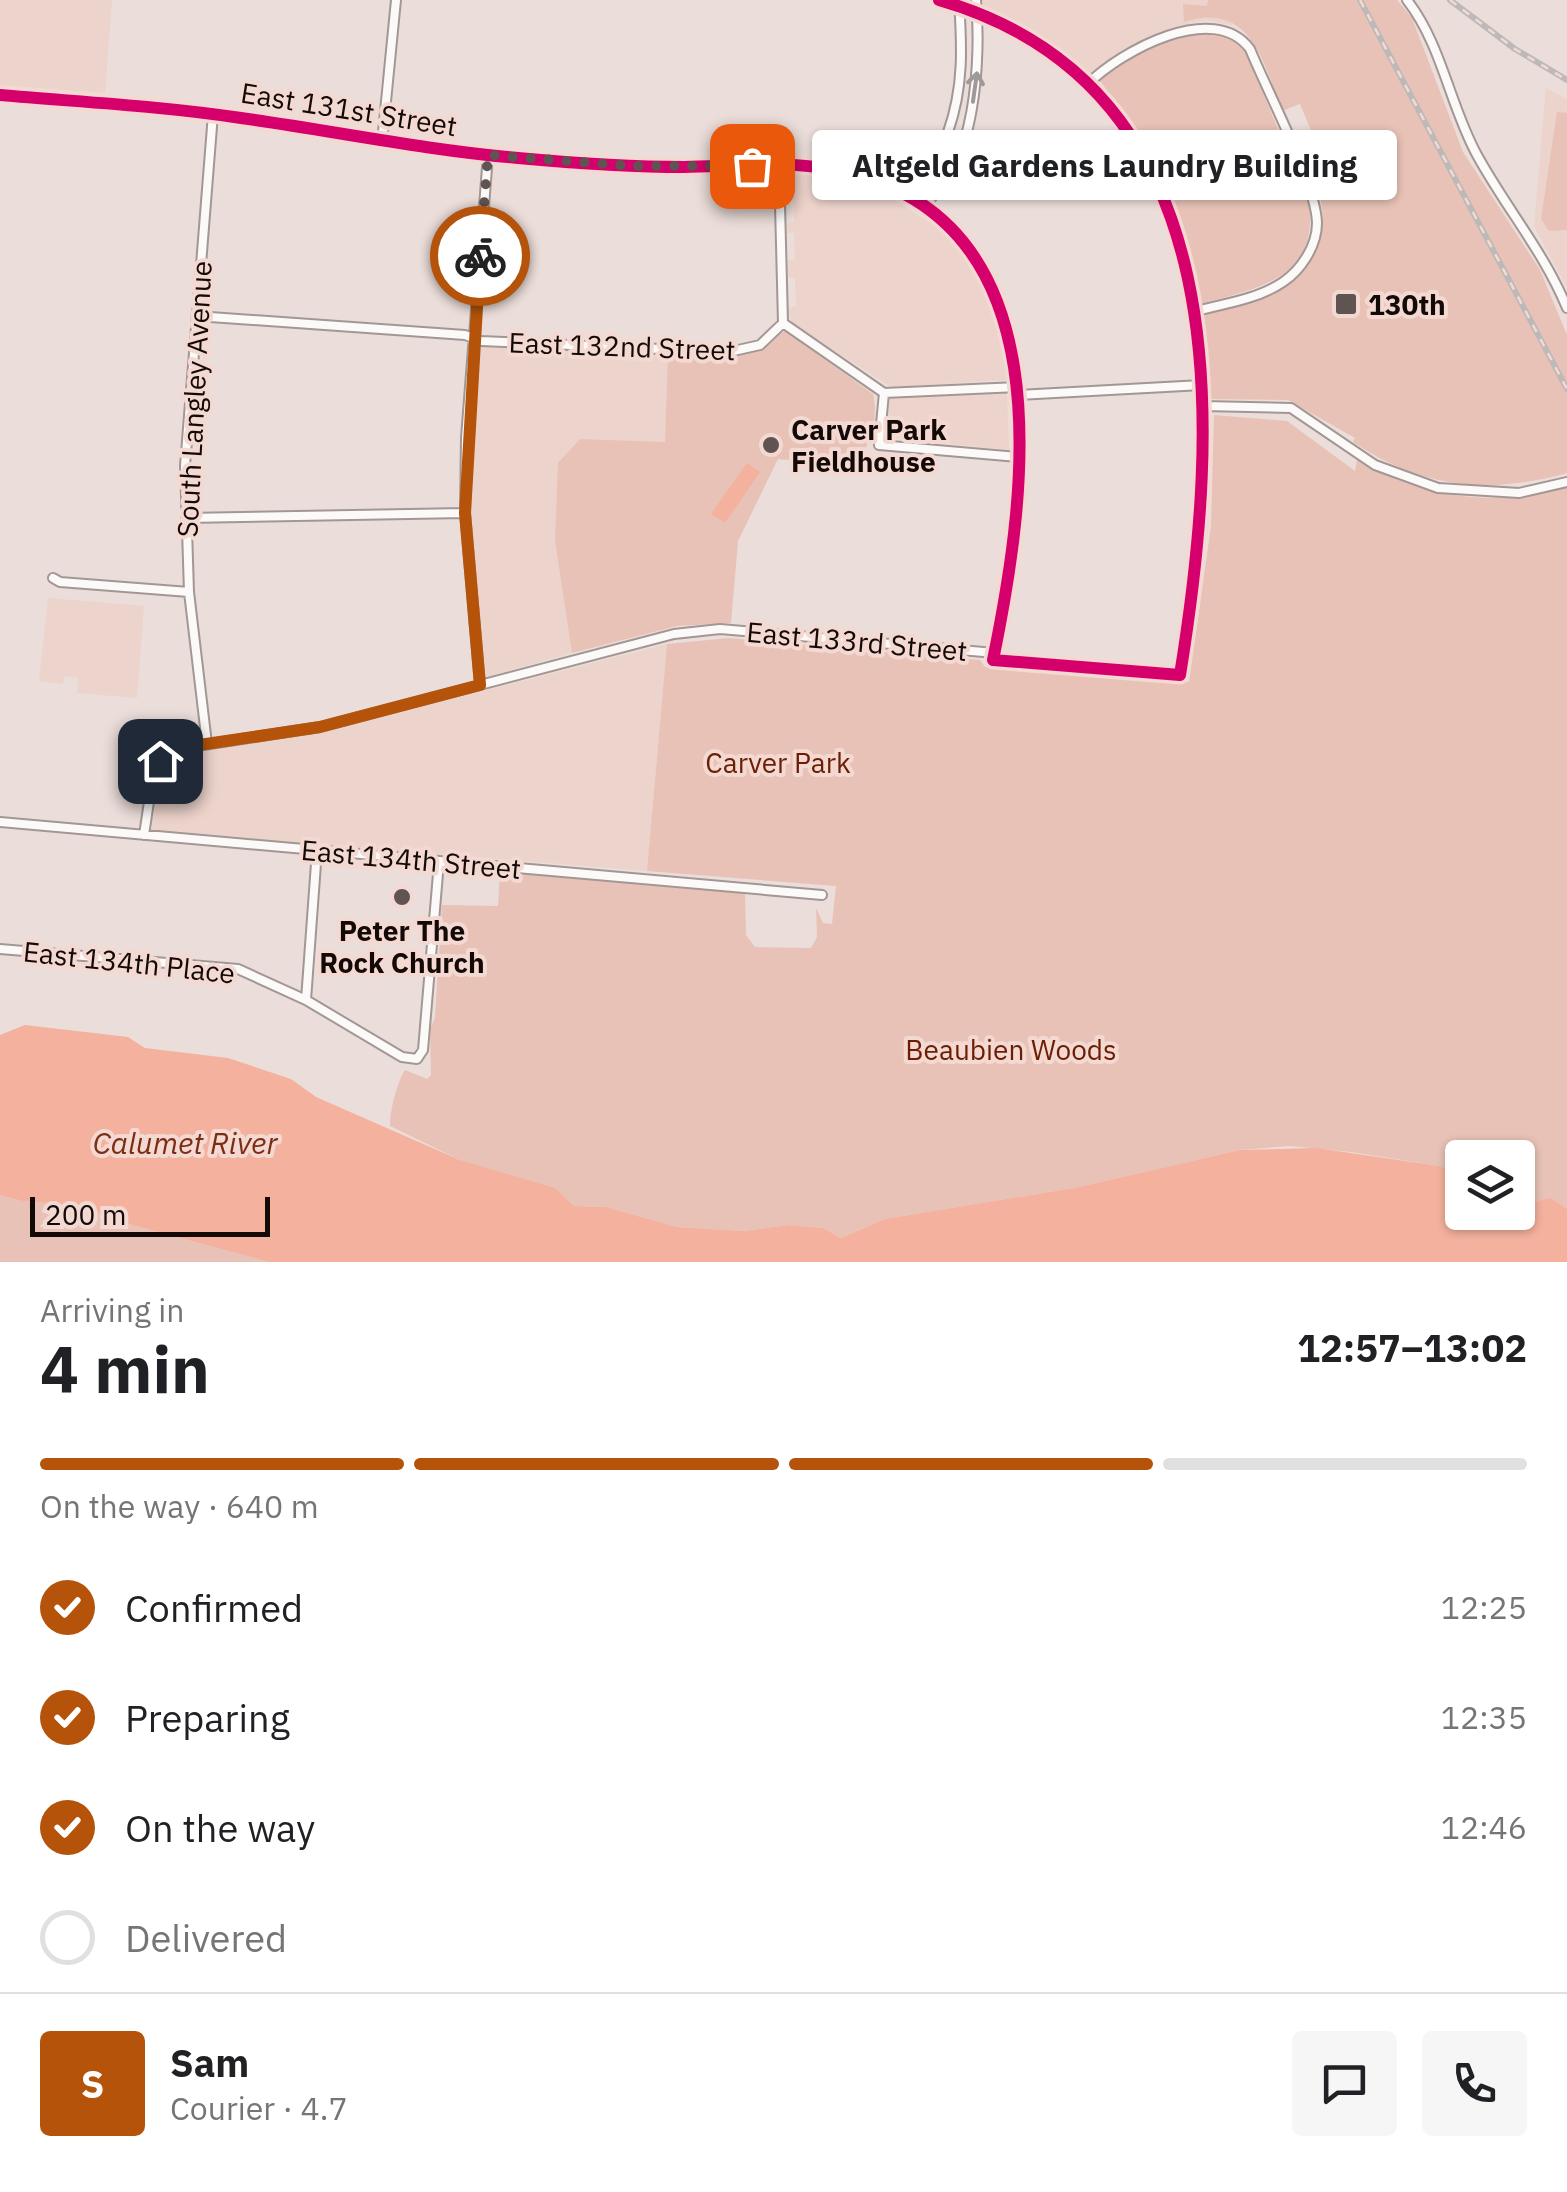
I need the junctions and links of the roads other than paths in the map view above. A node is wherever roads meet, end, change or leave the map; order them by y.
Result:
1 (396, 0) edge
2 (939, 0) edge
3 (976, 0) edge
4 (1407, 0) edge
5 (959, 3) edge
6 (977, 14) junction
7 (1088, 84) junction
8 (0, 96) edge
9 (213, 114) junction
10 (382, 142) junction
11 (488, 155) junction
12 (779, 166) junction
13 (922, 204) junction
14 (1567, 308) edge
15 (1195, 312) junction
16 (196, 316) junction
17 (783, 324) junction
18 (473, 339) junction
19 (1202, 386) junction
20 (1018, 391) junction
21 (884, 393) junction
22 (1204, 406) junction
23 (1018, 457) junction
24 (1567, 482) edge
25 (465, 513) junction
26 (186, 518) junction
27 (53, 578) dead end
28 (189, 592) junction
29 (994, 656) junction
30 (480, 685) junction
31 (206, 744) junction
32 (0, 822) edge
33 (144, 835) junction
34 (317, 850) junction
35 (438, 862) junction
36 (822, 895) dead end
37 (0, 949) edge
38 (306, 1000) junction

1 - 10 street
2 - 5 street
3 - 6 street
4 - 14 street
5 - 6 street
5 - 13 street
6 - 7 street
13 -> 6 street
7 - 15 street
7 - 15 street
8 - 9 street, East 131st Street
9 - 10 street, East 131st Street
9 - 16 street, South Langley Avenue
10 - 11 street, East 131st Street
11 - 12 street, East 131st Street
11 - 18 street
12 - 13 street, East 131st Street
12 - 17 street
13 - 20 street
15 - 19 street
16 - 18 street, East 132nd Street
16 - 26 street, South Langley Avenue
17 - 18 street, East 132nd Street
17 - 21 street
18 - 25 street
19 - 20 street
19 - 22 street
20 - 21 street
20 - 23 street
21 - 23 street
22 - 24 street
22 - 29 street, East 133rd Street
23 - 29 street
25 - 26 street
25 - 30 street
26 - 28 street, South Langley Avenue
27 - 28 street
28 - 31 street, South Langley Avenue
29 - 30 street, East 133rd Street
30 - 31 street, East 133rd Street
31 - 33 street, East 133rd Street
32 - 33 street, East 134th Street
33 - 34 street, East 134th Street
34 - 35 street, East 134th Street
34 - 38 street
35 - 36 street, East 134th Street
35 - 38 street, East 134th Place
37 - 38 street, East 134th Place

